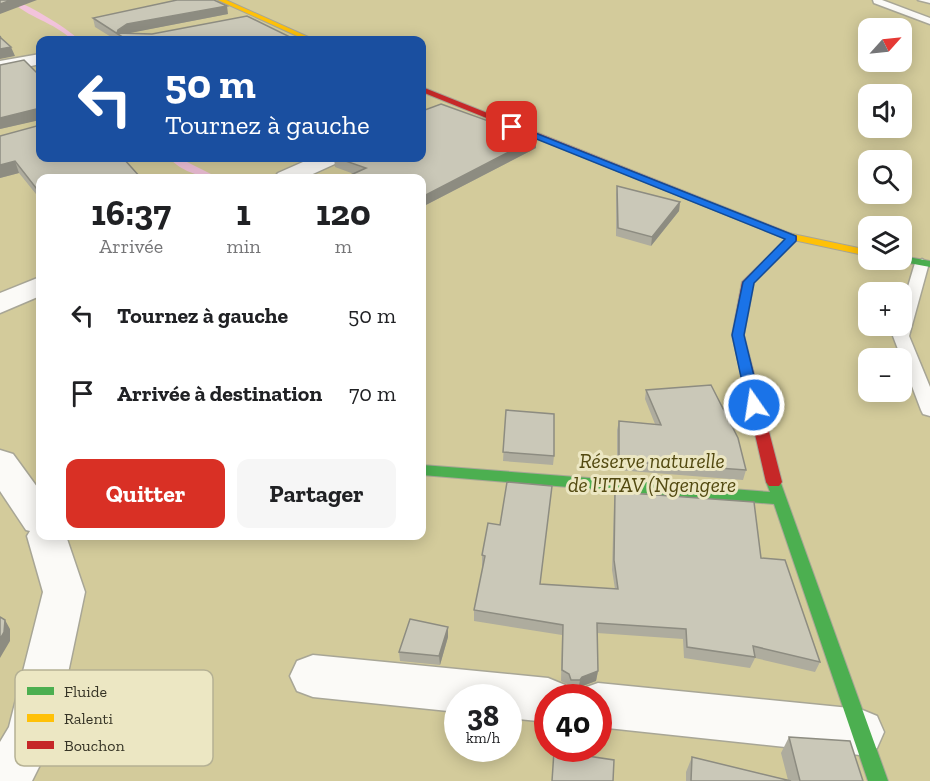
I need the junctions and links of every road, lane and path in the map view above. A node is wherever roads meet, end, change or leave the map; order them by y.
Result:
1 (221, 0) edge
2 (873, 0) edge
3 (901, 0) edge
4 (922, 0) edge
5 (930, 0) edge
6 (256, 16) junction
7 (930, 21) edge
8 (222, 23) edge
9 (302, 36) edge
10 (36, 60) edge
11 (0, 67) edge
12 (426, 91) edge
13 (447, 101) junction
14 (426, 111) edge
15 (320, 162) edge
16 (295, 174) edge
17 (793, 238) junction
18 (858, 251) edge
19 (926, 263) edge
20 (36, 286) edge
21 (5, 293) edge
22 (930, 410) edge
23 (0, 463) edge
24 (426, 470) edge
25 (779, 499) junction
26 (36, 513) edge
27 (48, 540) edge
28 (46, 670) edge
29 (313, 676) dead end
30 (534, 699) edge
31 (612, 706) edge
32 (860, 732) junction
33 (15, 763) edge
34 (5, 781) edge
35 (878, 781) edge

1 - 6 street
2 - 3 lane
2 - 7 lane
4 - 5 lane
6 - 8 street
6 - 9 street
10 - 11 street
12 - 13 street
13 - 14 street
13 - 17 street
15 - 16 street
17 - 18 street
17 - 25 street
19 - 22 lane
20 - 21 street
23 - 26 street
24 - 25 street
25 - 32 street
27 - 28 street
29 - 30 street
31 - 32 street
32 - 35 street
33 - 34 street

